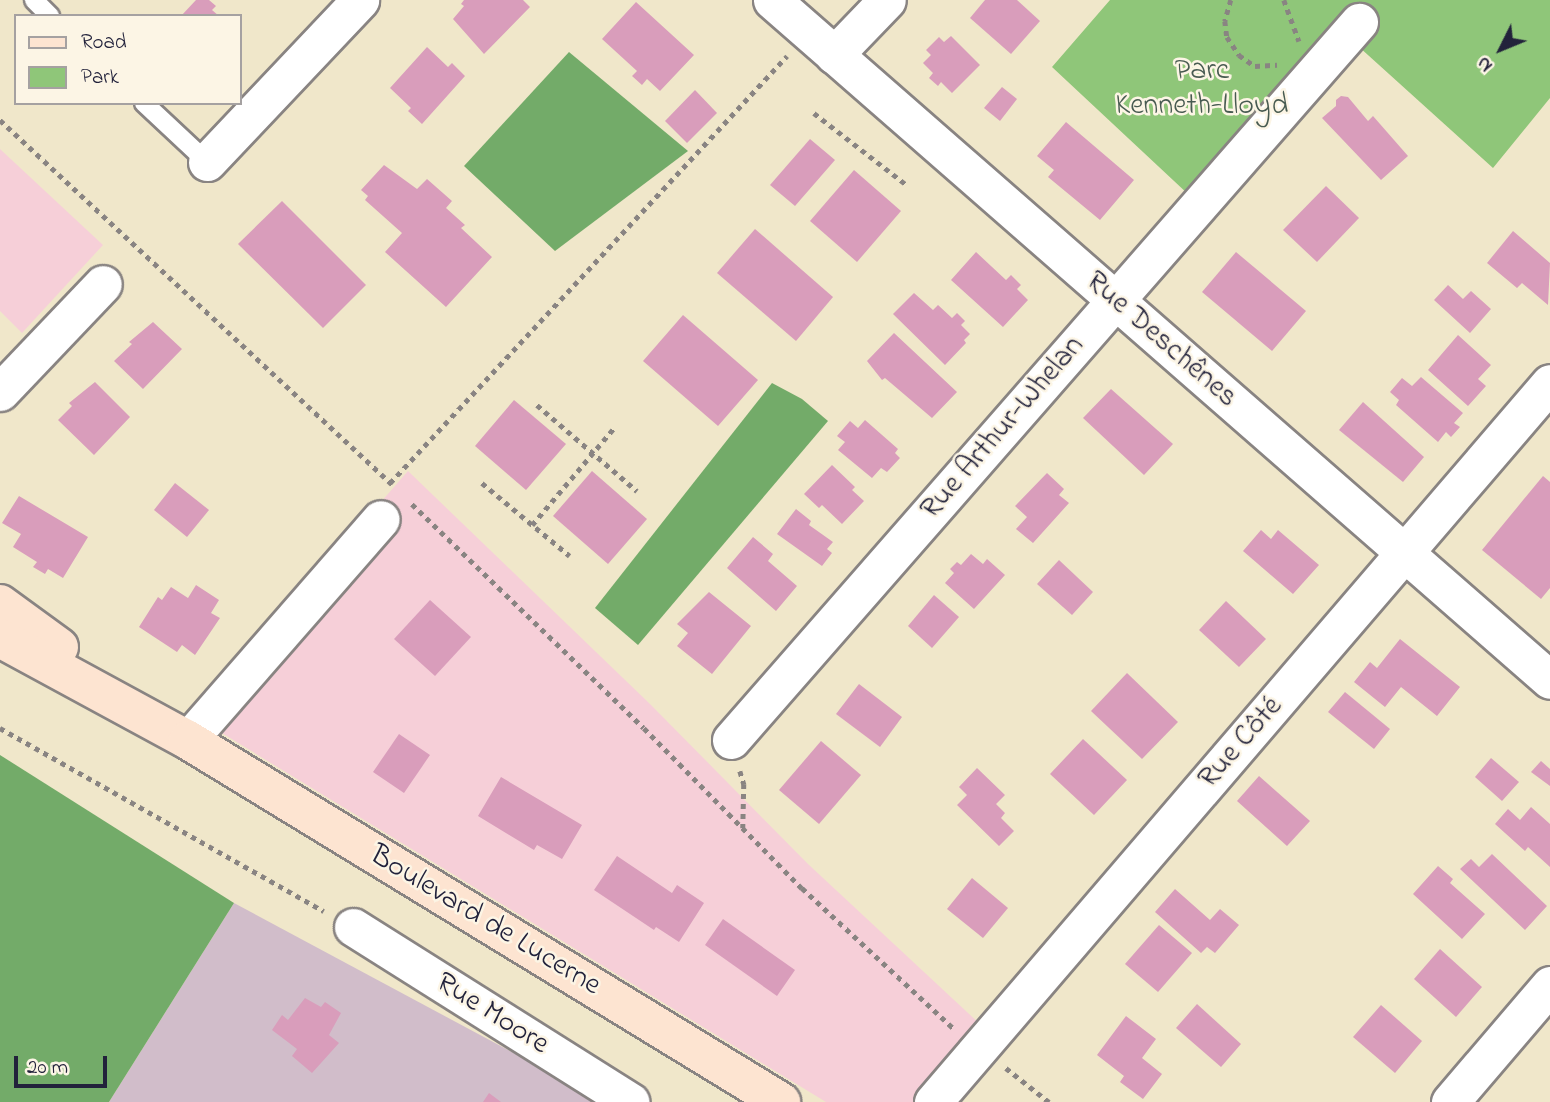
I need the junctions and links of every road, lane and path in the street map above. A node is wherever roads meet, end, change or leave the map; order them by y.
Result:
1 (34, 0) edge
2 (360, 0) edge
3 (772, 0) edge
4 (887, 0) edge
5 (1231, 0) edge
6 (1284, 0) edge
7 (48, 14) edge
8 (1359, 22) dead end
9 (801, 26) junction
10 (1301, 47) dead end
11 (834, 55) junction
12 (1279, 64) dead end
13 (146, 105) edge
14 (814, 113) dead end
15 (0, 120) edge
16 (207, 162) joint
17 (908, 186) dead end
18 (103, 284) dead end
19 (1115, 300) junction
20 (1550, 383) edge
21 (0, 392) edge
22 (537, 405) dead end
23 (614, 428) dead end
24 (593, 453) junction
25 (390, 483) junction
26 (482, 483) dead end
27 (636, 491) dead end
28 (393, 501) junction
29 (531, 525) junction
30 (1405, 552) junction
31 (570, 556) dead end
32 (0, 604) edge
33 (0, 638) edge
34 (1550, 680) edge
35 (0, 728) edge
36 (188, 740) junction
37 (731, 740) joint
38 (743, 829) junction
39 (353, 927) joint
40 (1550, 985) edge
41 (980, 1048) junction
42 (631, 1102) edge
43 (781, 1102) edge
44 (933, 1102) edge
45 (1049, 1102) edge
46 (1450, 1102) edge

1 - 7 lane
2 - 16 street
3 - 9 street, Rue Deschênes
4 - 11 street
5 - 12 path
6 - 10 path
8 - 19 street, Rue Arthur-Whelan
9 - 11 street, Rue Deschênes
9 - 25 path
11 - 19 street, Rue Deschênes
13 - 16 lane
14 - 17 path
15 - 25 path
18 - 21 street
19 - 30 street, Rue Deschênes
19 - 37 street, Rue Arthur-Whelan
20 - 30 street, Rue Côté
22 - 24 path
23 - 24 path
24 - 27 path
24 - 29 path
25 - 28 path
26 - 29 path
28 - 36 street
28 - 38 path
29 - 31 path
30 - 34 street, Rue Deschênes
30 - 41 street, Rue Côté
32 - 36 main road, Boulevard de Lucerne
33 - 36 main road, Boulevard de Lucerne
35 - 39 path
36 - 43 main road, Boulevard de Lucerne
37 - 38 path
38 - 41 path
39 - 42 street, Rue Moore
40 - 46 street
41 - 44 street, Rue Côté
41 - 45 path

